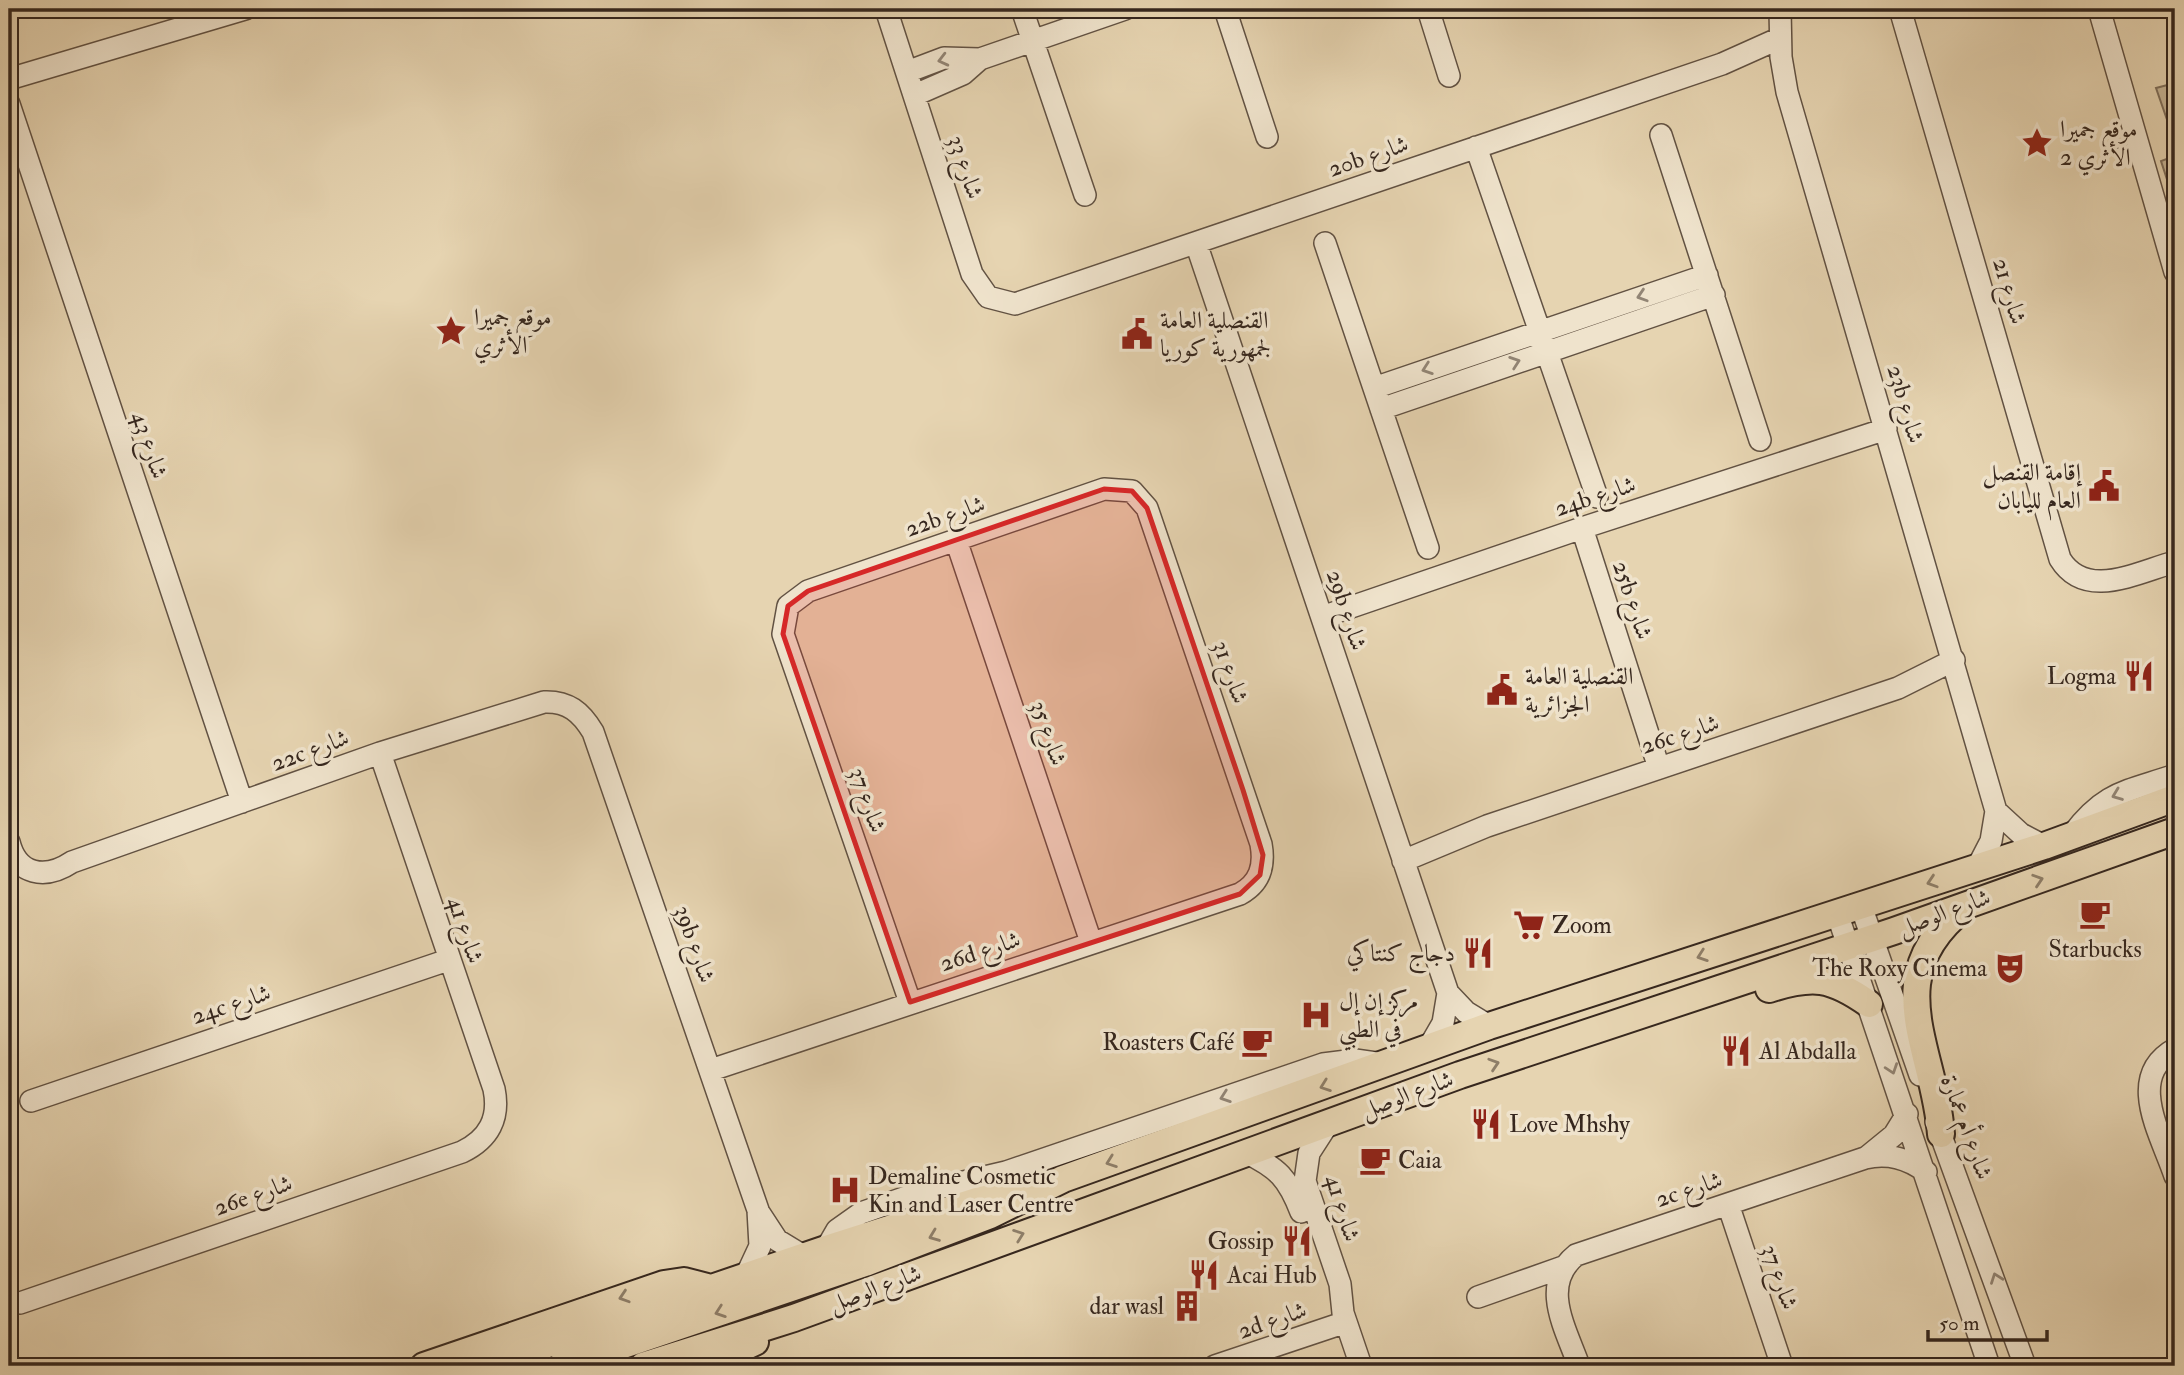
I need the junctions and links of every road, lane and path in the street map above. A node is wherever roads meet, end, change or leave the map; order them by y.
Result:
1 (245, 9) edge
2 (886, 9) edge
3 (1022, 9) edge
4 (1125, 9) edge
5 (1225, 9) edge
6 (1428, 9) edge
7 (1780, 9) edge
8 (1900, 9) edge
9 (2099, 9) edge
10 (1033, 40) junction
11 (1781, 48) junction
12 (979, 59) junction
13 (907, 72) junction
14 (1449, 76) dead end
15 (9, 79) edge
16 (915, 95) junction
17 (9, 104) edge
18 (1661, 135) dead end
19 (1267, 137) dead end
20 (1476, 147) junction
21 (1085, 195) dead end
22 (1196, 243) junction
23 (1325, 243) dead end
24 (2175, 272) edge
25 (1707, 275) junction
26 (1714, 295) junction
27 (1029, 300) joint
28 (1540, 329) junction
29 (1547, 351) junction
30 (1374, 388) junction
31 (1381, 409) junction
32 (1886, 429) junction
33 (1760, 440) dead end
34 (1132, 491) joint
35 (1597, 497) dead end
36 (1582, 528) junction
37 (956, 540) junction
38 (1428, 548) dead end
39 (2175, 562) edge
40 (785, 614) joint
41 (1322, 617) junction
42 (1957, 669) junction
43 (568, 705) joint
44 (380, 753) junction
45 (1659, 768) junction
46 (2175, 775) edge
47 (2175, 798) edge
48 (242, 802) junction
49 (1996, 811) junction
50 (2175, 831) edge
51 (2073, 835) junction
52 (9, 841) edge
53 (2044, 846) junction
54 (1401, 854) junction
55 (1977, 868) junction
56 (1260, 876) joint
57 (1973, 900) junction
58 (1839, 912) junction
59 (1091, 942) junction
60 (1860, 942) junction
61 (448, 960) junction
62 (1711, 989) junction
63 (1448, 993) junction
64 (910, 1002) junction
65 (1869, 1004) junction
66 (1489, 1026) junction
67 (1428, 1049) junction
68 (2175, 1049) edge
69 (1385, 1064) junction
70 (711, 1070) junction
71 (31, 1101) dead end
72 (1907, 1114) junction
73 (1329, 1122) junction
74 (493, 1124) joint
75 (1941, 1134) junction
76 (1245, 1153) junction
77 (1865, 1158) junction
78 (1926, 1172) junction
79 (2175, 1176) edge
80 (1063, 1179) junction
81 (1728, 1204) junction
82 (758, 1210) junction
83 (816, 1253) junction
84 (1563, 1267) junction
85 (746, 1276) junction
86 (713, 1289) junction
87 (1478, 1297) dead end
88 (20, 1303) dead end
89 (794, 1318) junction
90 (1344, 1318) junction
91 (424, 1366) edge
92 (484, 1366) edge
93 (561, 1366) edge
94 (643, 1366) edge
95 (703, 1366) edge
96 (1215, 1366) edge
97 (1361, 1366) edge
98 (1579, 1366) edge
99 (1782, 1366) edge
100 (1989, 1366) edge
101 (2025, 1366) edge

1 - 15 street
2 - 13 street, شارع 33
3 - 10 street
4 - 10 street
5 - 19 street
6 - 14 street
7 - 11 street, 23b شارع
8 - 39 street, شارع 21
9 - 24 street
10 - 12 street
10 - 21 street
11 - 20 street, 20b شارع
11 - 32 street, 23b شارع
12 -> 13 street
12 - 16 street
13 - 16 street, شارع 33
16 - 27 street, شارع 33
17 - 48 street, شارع 43
18 - 25 street
20 - 22 street, 20b شارع
20 - 28 street
22 - 27 street, 20b شارع
22 - 41 street, 29b شارع
23 - 30 street
25 - 26 street
25 -> 28 street
26 - 29 street
26 - 33 street
28 - 29 street
28 -> 30 street
31 -> 29 street
29 - 35 street
30 - 31 street
31 - 38 street
32 - 36 street, 24b شارع
32 - 42 street, 23b شارع
34 - 37 street, 22b شارع
34 - 56 street, شارع 31
36 - 41 street, 24b شارع
36 - 45 street, 25b شارع
37 - 40 street, 22b شارع
37 - 59 street, شارع 35
40 - 64 street, شارع 37
41 - 54 street, 29b شارع
42 - 45 street, 26c شارع
42 - 49 street, 23b شارع
43 - 44 street, 22c شارع
43 - 70 street, 39b شارع
44 - 48 street, 22c شارع
44 - 61 street, شارع 41
45 - 54 street, 26c شارع
46 -> 51 street
47 - 51 main road, شارع الوصل
48 - 52 street, 22c شارع
49 - 53 street
49 - 55 street, 23b شارع
57 -> 50 main road, شارع الوصل
51 - 53 main road, شارع الوصل
53 - 55 main road, شارع الوصل
54 - 63 street, 29b شارع
55 -> 58 main road, شارع الوصل
56 - 59 street, 26d شارع
57 - 60 main road, شارع الوصل
57 - 75 main road
58 - 60 street, شارع أم عمارة
58 - 62 main road
58 -> 66 main road, شارع الوصل
59 - 64 street, 26d شارع
60 - 62 main road, شارع الوصل
60 - 65 street, شارع أم عمارة
60 - 75 street, شارع أم عمارة
61 - 71 street, 24c شارع
61 - 74 street, شارع 41
62 - 65 main road
73 -> 62 main road, شارع الوصل
63 - 66 street, 29b شارع
63 - 67 street
64 - 70 street, 26d شارع
65 -> 72 street, شارع أم عمارة
66 - 67 main road, شارع الوصل
67 - 69 main road, شارع الوصل
68 - 79 street
69 -> 80 main road, شارع الوصل
69 -> 83 street, شارع الوصل
70 - 82 street, 39b شارع
72 - 77 street, 2c شارع
72 - 78 street, شارع أم عمارة
73 - 76 main road, شارع الوصل
73 - 90 street, شارع 41
74 - 88 street, 26e شارع
101 -> 75 street, شارع أم عمارة
89 -> 76 main road, شارع الوصل
76 - 90 street, شارع 41
77 - 78 street, 2c شارع
77 - 81 street, 2c شارع
78 - 100 street, شارع أم عمارة
80 - 83 main road, شارع الوصل
80 -> 93 main road, شارع الوصل
81 - 84 street, 2c شارع
81 - 99 street, شارع 37
82 - 83 street, 39b شارع
82 - 85 street, 39b شارع
83 - 85 main road, شارع الوصل
84 - 87 street, 2c شارع
84 - 98 street
85 - 86 main road, شارع الوصل
86 -> 91 main road
86 - 92 main road, شارع الوصل
89 - 94 main road, شارع الوصل
89 - 95 main road
90 - 96 street, 2d شارع
90 - 97 street, شارع 41

